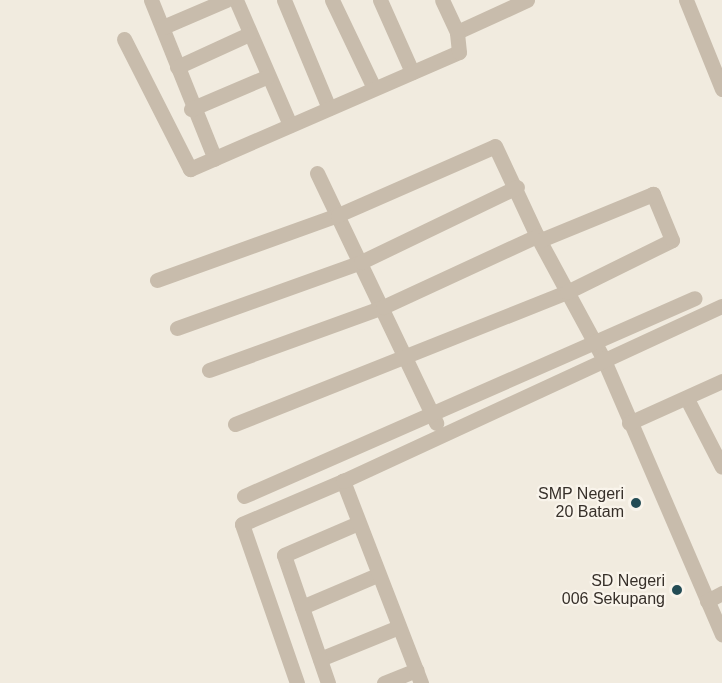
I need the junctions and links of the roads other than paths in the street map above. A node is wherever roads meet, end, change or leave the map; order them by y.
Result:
1 (151, 0) edge
2 (226, 0) edge
3 (236, 0) edge
4 (284, 0) edge
5 (332, 0) edge
6 (381, 0) edge
7 (442, 0) edge
8 (527, 0) edge
9 (686, 0) edge
10 (162, 27) junction
11 (457, 32) junction
12 (249, 34) junction
13 (124, 39) dead end
14 (177, 67) junction
15 (412, 72) junction
16 (266, 77) junction
17 (373, 87) junction
18 (722, 88) edge
19 (329, 108) junction
20 (191, 109) junction
21 (290, 125) junction
22 (215, 159) junction
23 (317, 174) dead end
24 (517, 187) junction
25 (338, 214) junction
26 (539, 238) junction
27 (361, 262) junction
28 (157, 280) dead end
29 (567, 292) junction
30 (694, 298) dead end
31 (722, 306) edge
32 (383, 307) junction
33 (177, 328) dead end
34 (594, 342) junction
35 (408, 356) junction
36 (603, 358) junction
37 (209, 370) dead end
38 (722, 381) edge
39 (687, 399) junction
40 (432, 414) junction
41 (629, 423) junction
42 (235, 424) dead end
43 (440, 433) junction
44 (722, 467) edge
45 (344, 481) junction
46 (244, 496) dead end
47 (356, 524) junction
48 (377, 575) junction
49 (722, 593) edge
50 (707, 601) junction
51 (302, 607) junction
52 (399, 627) junction
53 (722, 633) edge
54 (320, 659) junction
55 (418, 676) edge
56 (297, 683) edge
57 (328, 683) edge
58 (384, 683) edge

1 - 10 street
2 - 10 street
3 - 12 street
4 - 19 street
5 - 17 street
6 - 15 street
7 - 11 street
8 - 11 street
9 - 18 street
10 - 14 street
11 - 15 street
12 - 14 street
12 - 16 street
13 - 22 street
14 - 20 street
15 - 17 street
16 - 20 street
16 - 21 street
17 - 19 street
19 - 21 street
20 - 22 street
21 - 22 street
23 - 25 street
24 - 25 street
24 - 26 street
24 - 27 street
25 - 27 street
25 - 28 street
26 - 29 street
26 - 29 street
26 - 32 street
27 - 32 street
27 - 33 street
29 - 34 street
29 - 35 street
30 - 34 street
31 - 36 street
32 - 35 street
32 - 37 street
34 - 36 street
34 - 40 street
35 - 40 street
35 - 42 street
36 - 41 street
36 - 43 street
38 - 39 street
39 - 41 street
39 - 44 street
40 - 43 street
40 - 46 street
41 - 50 street
43 - 45 street
45 - 47 street
45 - 56 street
47 - 48 street
47 - 51 street
48 - 51 street
48 - 52 street
49 - 50 street
50 - 53 street
51 - 54 street
52 - 54 street
52 - 55 street
54 - 57 street
55 - 58 street

